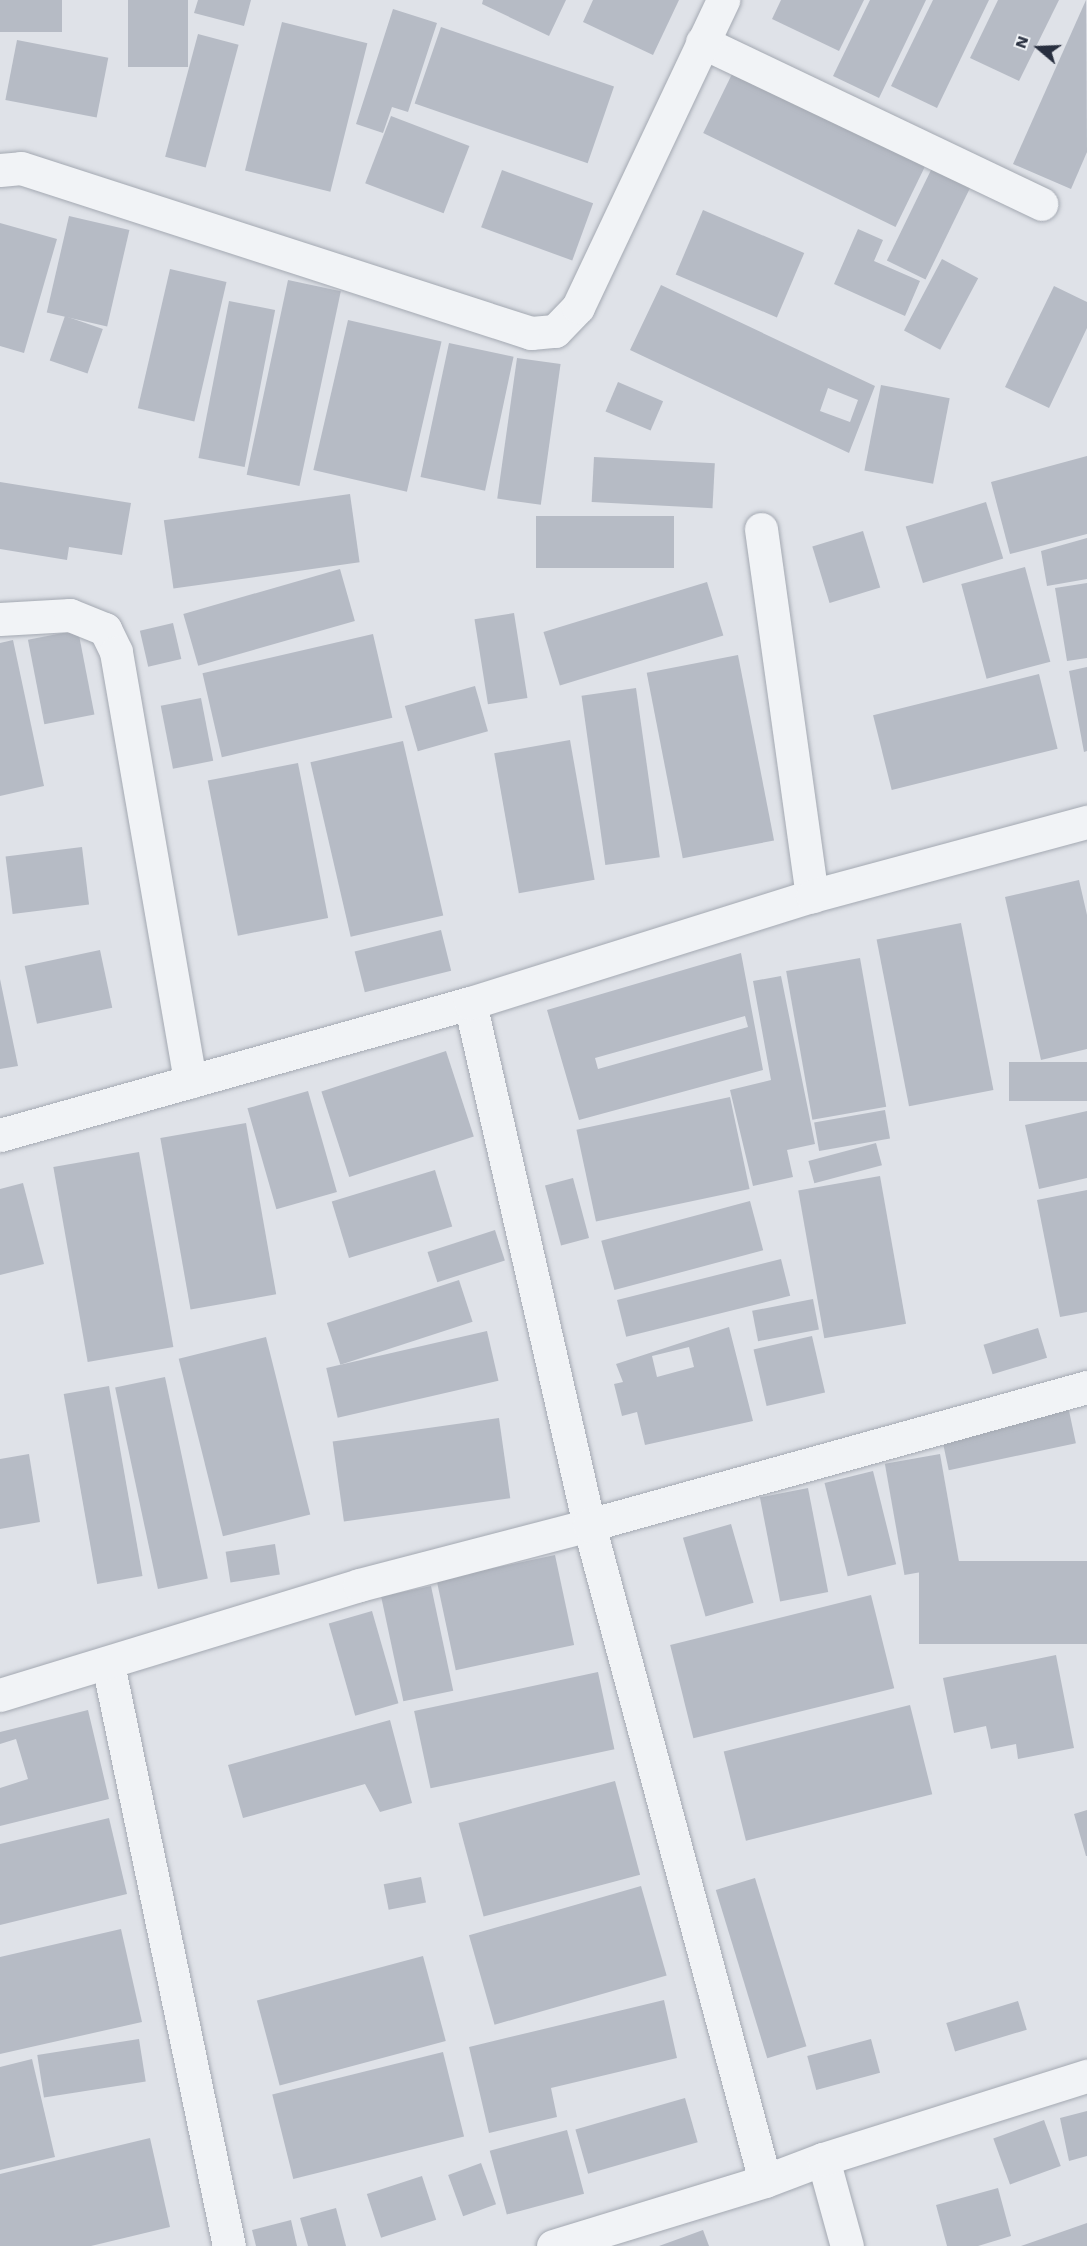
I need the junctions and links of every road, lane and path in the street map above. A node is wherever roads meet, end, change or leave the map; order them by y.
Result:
1 (723, 0) edge
2 (702, 42) junction
3 (0, 170) edge
4 (1041, 204) dead end
5 (761, 529) dead end
6 (0, 619) edge
7 (1087, 822) edge
8 (812, 896) junction
9 (470, 1004) junction
10 (190, 1082) junction
11 (0, 1135) edge
12 (1087, 1387) edge
13 (589, 1525) junction
14 (108, 1664) junction
15 (0, 1695) edge
16 (1087, 2076) edge
17 (823, 2159) junction
18 (765, 2181) junction
19 (229, 2246) edge
20 (553, 2246) edge
21 (847, 2246) edge

1 - 2 street
2 - 3 street
2 - 4 street
5 - 8 street
6 - 10 street
7 - 8 street
8 - 9 street
9 - 10 street
9 - 13 street
10 - 11 street
12 - 13 street
13 - 14 street
13 - 18 street
14 - 15 street
14 - 19 street
16 - 17 street
17 - 18 street
17 - 21 street
18 - 20 street

